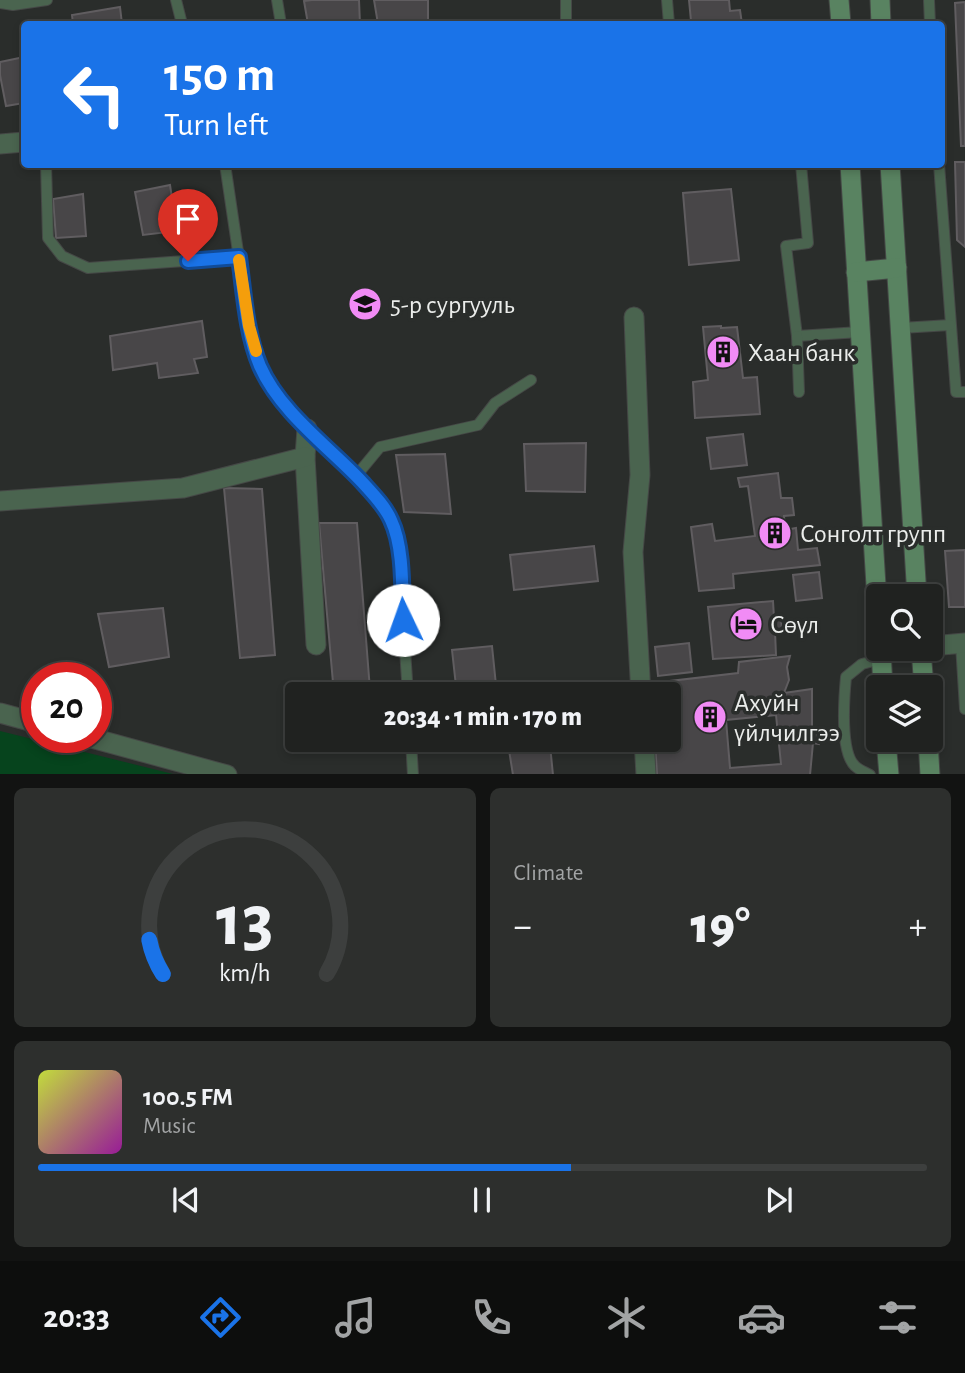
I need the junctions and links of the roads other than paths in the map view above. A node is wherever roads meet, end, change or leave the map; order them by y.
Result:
1 (47, 0) edge
2 (176, 0) edge
3 (277, 0) edge
4 (566, 0) edge
5 (667, 0) edge
6 (839, 0) edge
7 (880, 0) edge
8 (929, 0) edge
9 (0, 3) edge
10 (180, 21) edge
11 (280, 21) edge
12 (566, 21) edge
13 (669, 21) edge
14 (841, 21) edge
15 (881, 21) edge
16 (930, 21) edge
17 (21, 142) edge
18 (0, 144) edge
19 (46, 168) edge
20 (226, 168) edge
21 (801, 168) edge
22 (850, 168) edge
23 (890, 168) edge
24 (939, 168) edge
25 (239, 257) junction
26 (897, 268) junction
27 (856, 272) junction
28 (634, 317) dead end
29 (950, 325) junction
30 (901, 328) junction
31 (860, 332) junction
32 (797, 336) junction
33 (531, 380) dead end
34 (799, 392) dead end
35 (965, 392) edge
36 (307, 429) junction
37 (305, 457) junction
38 (356, 476) junction
39 (0, 501) edge
40 (876, 584) edge
41 (917, 584) edge
42 (963, 644) edge
43 (316, 645) dead end
44 (943, 645) edge
45 (868, 661) edge
46 (407, 682) edge
47 (640, 682) edge
48 (965, 709) edge
49 (0, 713) edge
50 (21, 719) edge
51 (112, 744) edge
52 (412, 752) edge
53 (645, 752) edge
54 (887, 752) edge
55 (929, 752) edge
56 (223, 774) edge
57 (413, 774) edge
58 (646, 774) edge
59 (868, 774) edge
60 (888, 774) edge
61 (930, 774) edge

1 - 9 lane
2 - 10 lane
3 - 11 lane
4 - 12 lane
5 - 13 lane
6 - 14 main road
7 - 15 main road
8 - 16 lane
17 - 18 street
19 - 25 lane
20 - 25 lane
21 - 32 lane
22 - 27 main road
23 - 26 main road
24 - 29 lane
25 - 36 lane
26 - 27 main road
26 - 30 main road
27 - 31 main road
28 - 47 street
29 - 30 lane
29 - 35 lane
30 - 41 main road
31 - 32 lane
31 - 40 main road
32 - 34 lane
33 - 38 lane
36 - 37 street
36 - 38 lane
37 - 39 street
37 - 43 street
38 - 46 lane
42 - 44 street
42 - 48 lane
45 - 59 lane
49 - 50 street
51 - 56 street
52 - 57 lane
53 - 58 street
54 - 60 main road
55 - 61 main road

